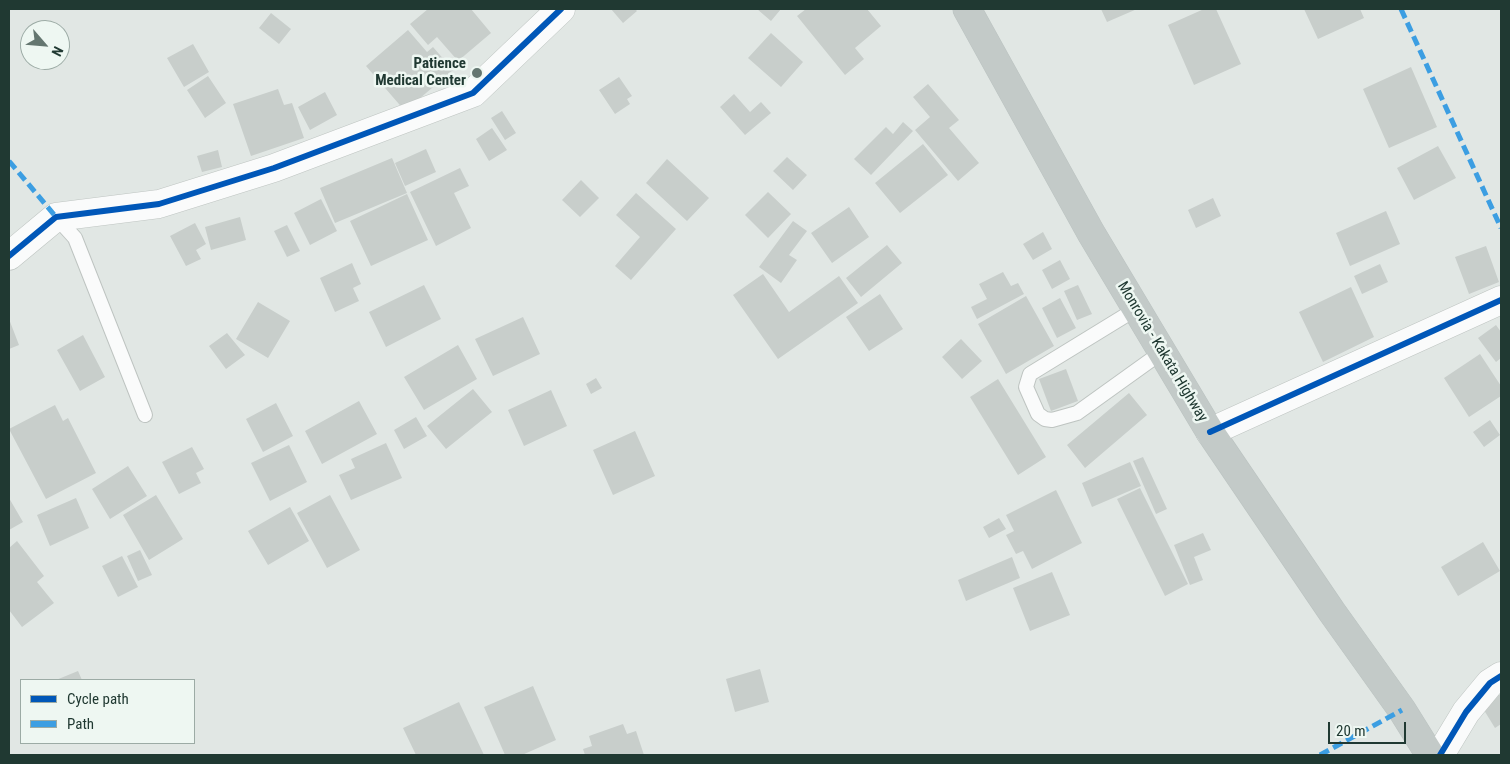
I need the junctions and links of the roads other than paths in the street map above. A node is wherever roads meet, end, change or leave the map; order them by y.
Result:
1 (560, 9) edge
2 (967, 9) edge
3 (56, 217) junction
4 (9, 256) edge
5 (1501, 300) edge
6 (1136, 309) junction
7 (1162, 352) junction
8 (145, 415) dead end
9 (1210, 432) junction
10 (1501, 676) edge
11 (1430, 755) edge
12 (1440, 755) edge

1 - 3 street
2 - 6 highway, Monrovia - Kakata Highway
3 - 4 street
3 - 8 lane
5 - 9 street
6 - 7 highway, Monrovia - Kakata Highway
6 - 7 lane
7 - 9 highway, Monrovia - Kakata Highway
9 - 11 highway, Monrovia - Kakata Highway
10 - 12 street

